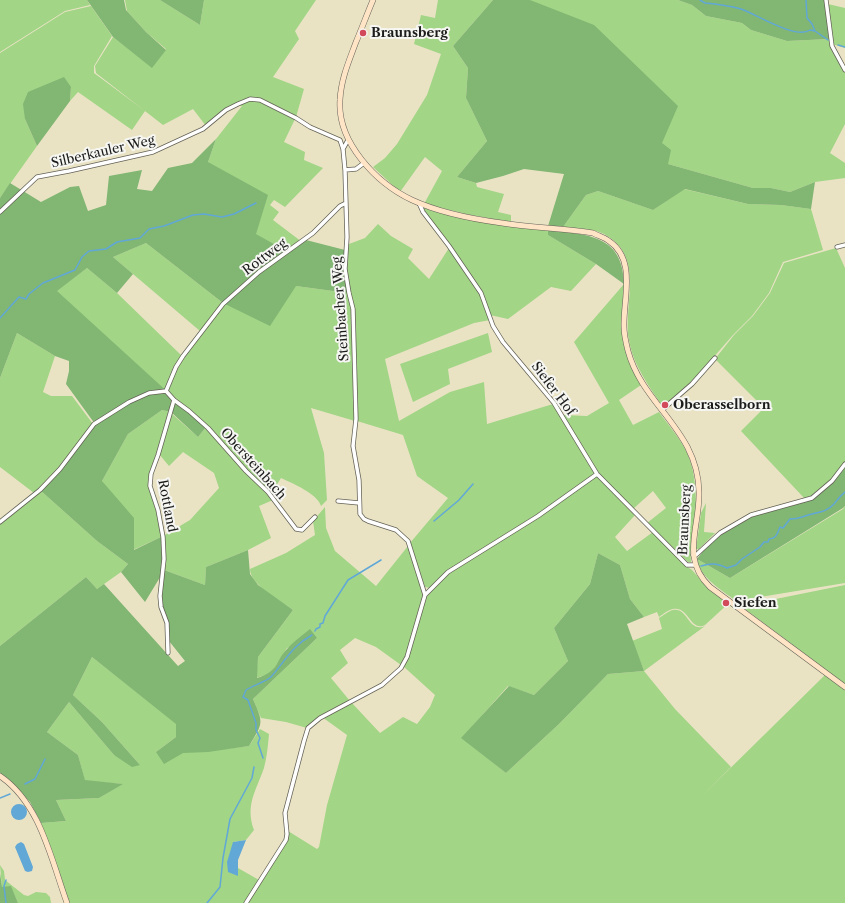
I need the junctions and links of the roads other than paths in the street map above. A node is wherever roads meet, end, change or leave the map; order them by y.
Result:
1 (373, 0) edge
2 (826, 0) edge
3 (845, 70) edge
4 (348, 140) junction
5 (343, 149) junction
6 (364, 163) junction
7 (346, 170) junction
8 (346, 203) junction
9 (419, 203) junction
10 (0, 212) edge
11 (845, 245) edge
12 (837, 247) dead end
13 (714, 358) dead end
14 (166, 391) junction
15 (174, 400) junction
16 (662, 410) junction
17 (845, 464) edge
18 (597, 474) junction
19 (338, 501) dead end
20 (359, 503) junction
21 (314, 517) dead end
22 (0, 522) edge
23 (693, 555) junction
24 (695, 565) junction
25 (425, 595) junction
26 (168, 653) dead end
27 (845, 687) edge
28 (0, 776) edge
29 (67, 903) edge
30 (246, 903) edge

1 - 4 main road, Braunsberg
2 - 3 street
4 - 5 street
4 - 6 main road, Braunsberg
5 - 7 street
5 - 10 street, Silberkauler Weg
6 - 7 street
6 - 9 main road, Braunsberg
7 - 8 street, Steinbacher Weg
8 - 14 street, Rottweg
8 - 20 street, Steinbacher Weg
9 - 16 main road, Braunsberg
9 - 18 street, Siefer Hof
11 - 12 street
13 - 16 street
14 - 15 street
14 - 22 street
15 - 21 street, Obersteinbach
15 - 26 street, Rottland
16 - 23 main road, Braunsberg
17 - 23 street
18 - 24 street, Siefer Hof
18 - 25 street
19 - 20 street
20 - 25 street
23 - 24 main road, Braunsberg
24 - 27 main road, Braunsberg
25 - 30 street
28 - 29 main road

